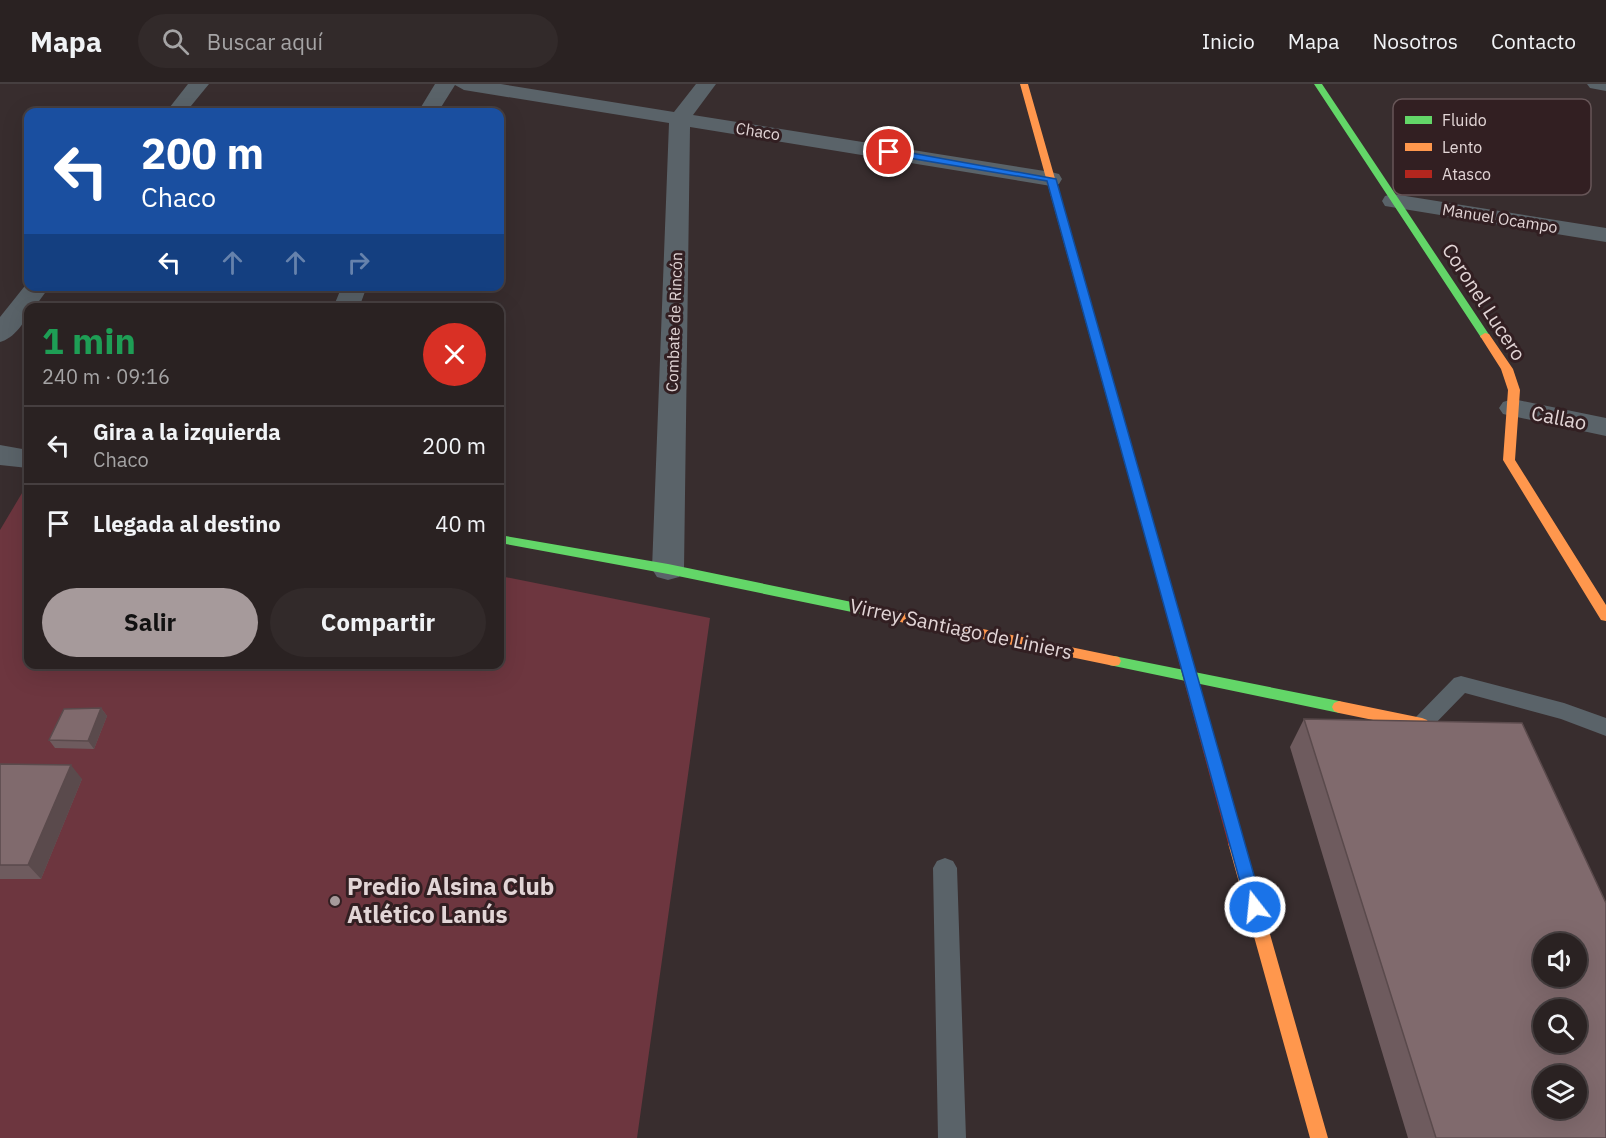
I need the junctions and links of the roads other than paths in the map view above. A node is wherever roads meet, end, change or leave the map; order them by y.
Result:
1 (199, 84) edge
2 (445, 84) edge
3 (464, 84) edge
4 (706, 84) edge
5 (1024, 84) edge
6 (1318, 84) edge
7 (1598, 84) edge
8 (1606, 85) edge
9 (179, 108) edge
10 (430, 108) edge
11 (680, 118) junction
12 (1051, 179) junction
13 (1393, 201) junction
14 (1606, 235) edge
15 (34, 291) edge
16 (25, 303) edge
17 (24, 304) edge
18 (0, 334) edge
19 (1513, 408) junction
20 (1606, 427) edge
21 (0, 455) edge
22 (24, 458) edge
23 (504, 540) edge
24 (668, 569) junction
25 (1606, 616) edge
26 (1191, 676) junction
27 (1422, 724) joint
28 (1606, 727) edge
29 (945, 868) dead end
30 (952, 1138) edge
31 (1319, 1138) edge

1 - 9 street
2 - 10 street
3 - 11 street, Chaco
4 - 11 street
5 - 12 street
6 - 13 street, Coronel Lucero
7 - 8 street
11 - 12 street, Chaco
11 - 24 street, Combate de Rincón
12 - 26 street
13 - 14 street, Manuel Ocampo
13 - 19 street, Coronel Lucero
15 - 16 street
17 - 18 street
19 - 20 street, Callao
19 - 25 street, Coronel Lucero
21 - 22 street
23 - 24 street, Virrey Santiago de Liniers
24 - 26 street, Virrey Santiago de Liniers
26 - 27 street, Virrey Santiago de Liniers
26 - 31 street
27 - 28 lane
29 - 30 lane

